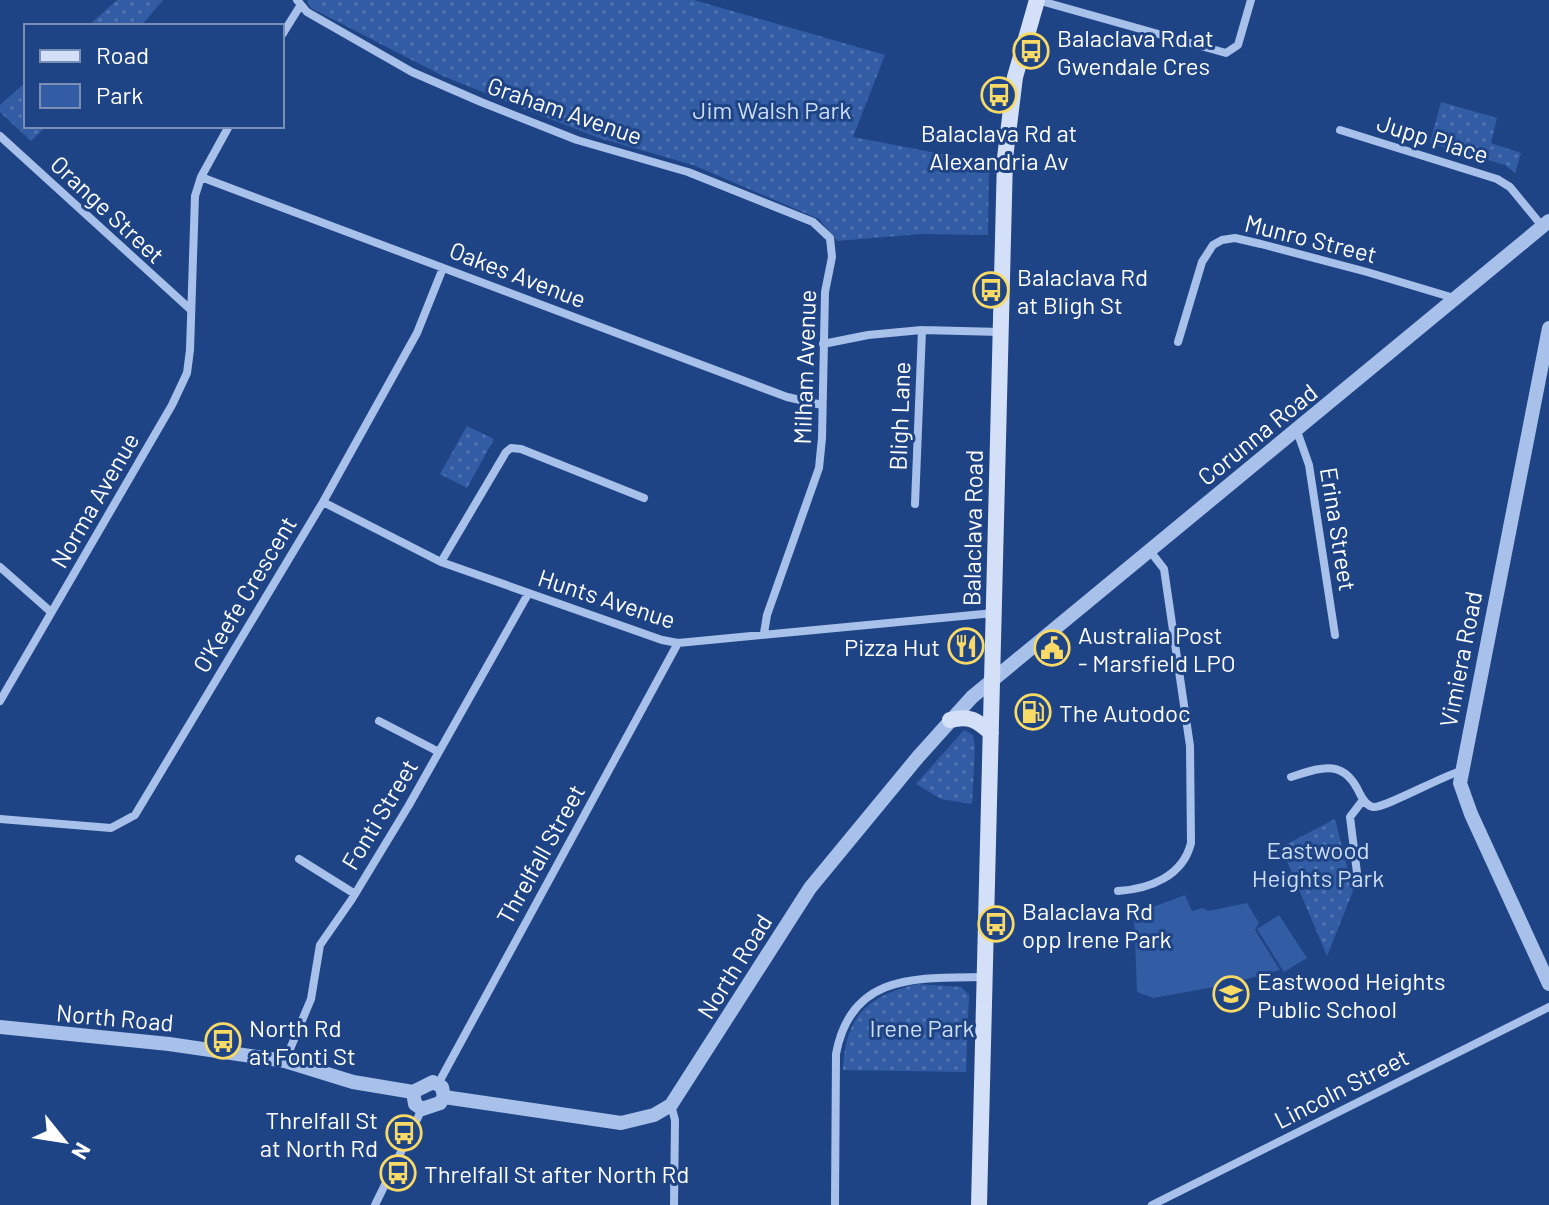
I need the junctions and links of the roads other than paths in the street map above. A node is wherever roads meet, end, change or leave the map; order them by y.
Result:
1 (1037, 0) edge
2 (1251, 0) edge
3 (298, 3) edge
4 (284, 31) edge
5 (228, 128) edge
6 (1340, 130) dead end
7 (0, 136) edge
8 (201, 177) junction
9 (1546, 223) edge
10 (830, 238) joint
11 (443, 268) junction
12 (1454, 298) junction
13 (190, 309) junction
14 (1549, 328) edge
15 (922, 330) junction
16 (1001, 332) junction
17 (1178, 342) dead end
18 (823, 344) junction
19 (822, 405) junction
20 (1297, 431) junction
21 (644, 498) dead end
22 (323, 502) junction
23 (915, 504) dead end
24 (1150, 551) junction
25 (441, 562) junction
26 (0, 567) edge
27 (528, 594) junction
28 (51, 612) junction
29 (994, 613) junction
30 (764, 633) junction
31 (1335, 635) dead end
32 (678, 643) junction
33 (992, 680) junction
34 (0, 701) edge
35 (950, 720) junction
36 (379, 721) dead end
37 (991, 733) junction
38 (439, 752) junction
39 (1461, 771) junction
40 (1291, 777) dead end
41 (1363, 800) junction
42 (0, 819) edge
43 (299, 859) dead end
44 (1358, 881) dead end
45 (1118, 891) dead end
46 (355, 894) junction
47 (1546, 967) edge
48 (984, 977) junction
49 (1549, 984) edge
50 (1549, 1007) edge
51 (0, 1027) edge
52 (285, 1061) junction
53 (441, 1090) junction
54 (413, 1092) junction
55 (671, 1105) junction
56 (422, 1109) junction
57 (375, 1205) edge
58 (674, 1205) edge
59 (835, 1205) edge
60 (979, 1205) edge
61 (1152, 1205) edge

1 - 2 street
1 - 16 main road, Balaclava Road
3 - 4 street
3 - 10 street, Graham Avenue
5 - 8 street, Norma Avenue
6 - 9 street, Jupp Place
7 - 13 street, Orange Street
8 - 11 street, Oakes Avenue
8 - 13 street, Norma Avenue
9 - 12 street, Corunna Road
10 - 18 street, Milham Avenue
11 - 19 street, Oakes Avenue
11 - 22 street, O'Keefe Crescent
12 - 17 street, Munro Street
12 - 20 street, Corunna Road
13 - 28 street, Norma Avenue
14 - 39 street, Vimiera Road
15 - 16 street
15 - 18 street
15 - 23 street, Bligh Lane
16 - 29 main road, Balaclava Road
18 - 19 street, Milham Avenue
19 - 30 street, Milham Avenue
20 - 24 street, Corunna Road
20 - 31 street, Erina Street
21 - 25 street
22 - 25 street, Hunts Avenue
22 - 42 street, O'Keefe Crescent
24 - 33 street, Corunna Road
24 - 45 street
25 - 27 street, Hunts Avenue
26 - 28 street
27 - 32 street, Hunts Avenue
27 - 38 street, Fonti Street
28 - 34 street, Norma Avenue
29 - 30 street, Hunts Avenue
29 - 33 main road, Balaclava Road
30 - 32 street, Hunts Avenue
32 - 53 street, Threlfall Street
33 - 35 street, North Road
33 - 37 main road, Balaclava Road
35 - 37 main road
35 - 55 street, North Road
36 - 38 street
37 - 48 main road, Balaclava Road
38 - 46 street, Fonti Street
39 - 41 street
39 - 47 street, Vimiera Road
40 - 41 street
41 - 44 street
43 - 46 street
46 - 52 street, Fonti Street
47 - 49 street, Vimiera Road
48 - 59 street
48 - 60 main road, Balaclava Road
50 - 61 street, Lincoln Street
51 - 52 street, North Road
52 - 54 street, North Road
53 - 54 street
53 - 55 street
53 - 56 street
54 - 56 street
55 - 58 street
56 - 57 street

